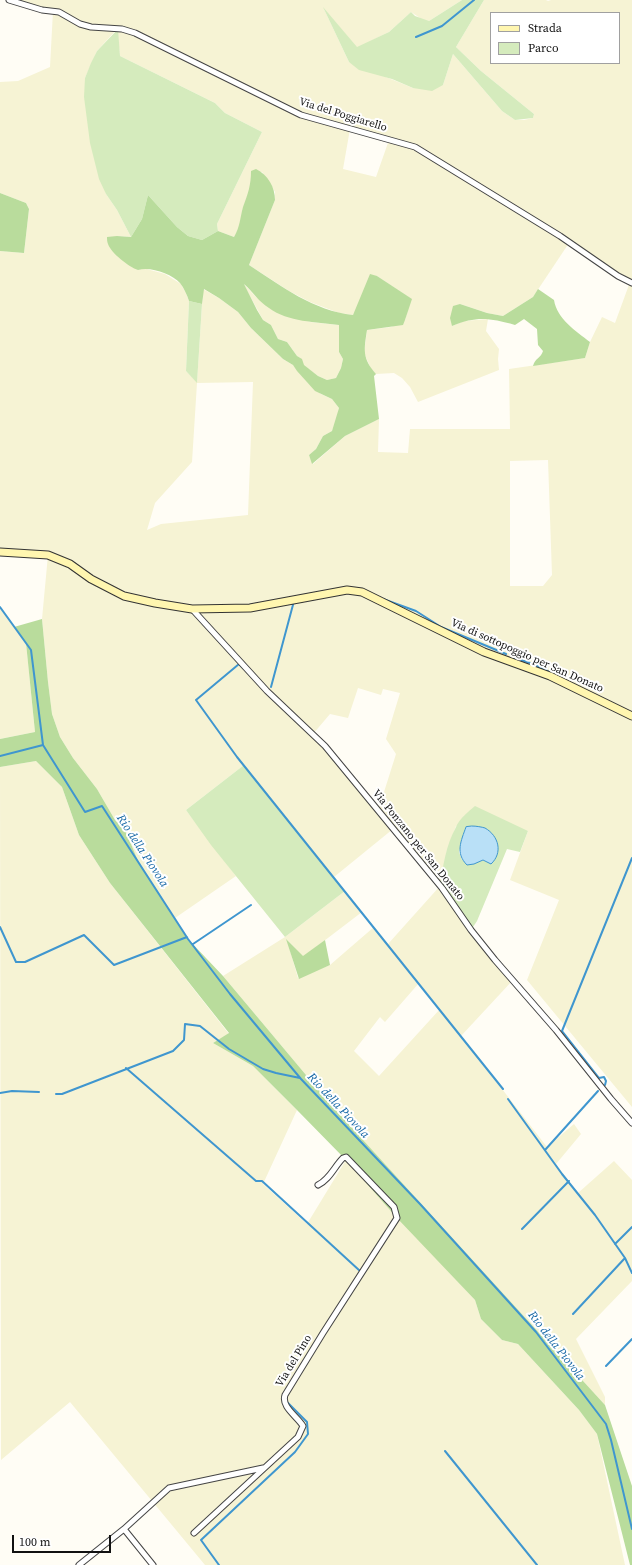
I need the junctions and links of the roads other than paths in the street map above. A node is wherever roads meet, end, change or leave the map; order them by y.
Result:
1 (9, 0) edge
2 (632, 283) edge
3 (0, 552) edge
4 (192, 609) junction
5 (632, 716) edge
6 (632, 1123) edge
7 (318, 1185) dead end
8 (266, 1467) junction
9 (124, 1529) junction
10 (194, 1534) dead end
11 (79, 1565) edge
12 (153, 1565) edge

1 - 2 street, Via del Poggiarello
3 - 4 street, Via di sottopoggio per San Donato
4 - 5 street, Via di sottopoggio per San Donato
4 - 6 street, Via Ponzano per San Donato
7 - 8 street, Via del Pino
8 - 9 street
8 - 10 street, Via del Pino
9 - 11 street
9 - 12 street

